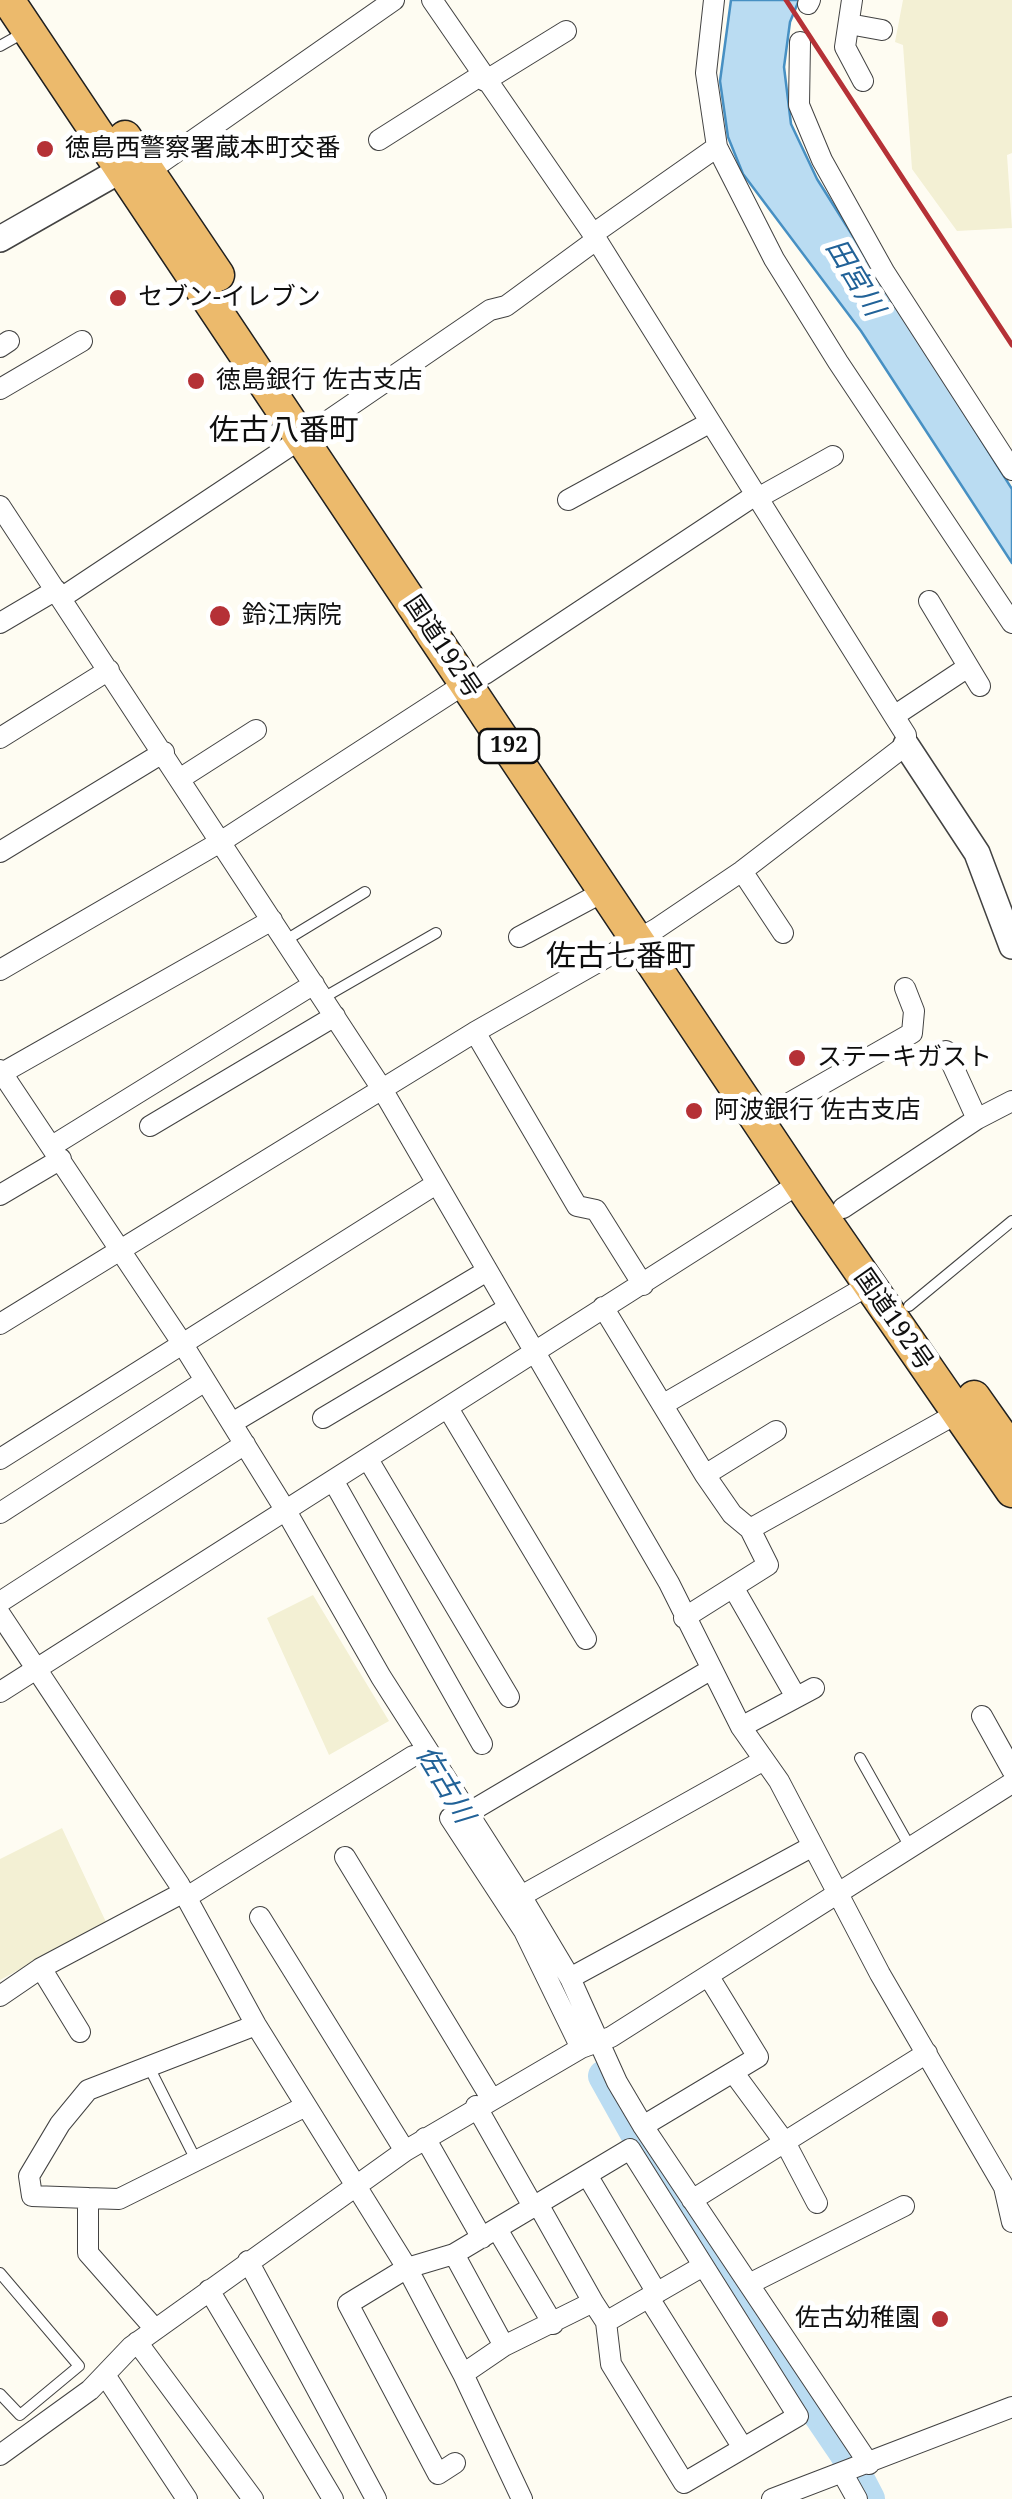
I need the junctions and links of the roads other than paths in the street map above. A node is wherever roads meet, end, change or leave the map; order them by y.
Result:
1 (8, 0) edge
2 (394, 0) edge
3 (432, 0) edge
4 (714, 0) edge
5 (852, 0) edge
6 (849, 24) junction
7 (21, 26) edge
8 (882, 30) dead end
9 (566, 31) dead end
10 (800, 42) dead end
11 (482, 78) junction
12 (863, 81) dead end
13 (378, 140) dead end
14 (716, 147) junction
15 (135, 170) junction
16 (595, 237) junction
17 (0, 239) edge
18 (82, 341) dead end
19 (0, 390) edge
20 (709, 423) junction
21 (310, 432) junction
22 (833, 456) dead end
23 (1012, 470) edge
24 (755, 497) junction
25 (568, 500) dead end
26 (3, 516) edge
27 (59, 594) junction
28 (929, 601) dead end
29 (1012, 623) edge
30 (0, 624) edge
31 (968, 667) junction
32 (109, 670) junction
33 (476, 679) junction
34 (980, 686) dead end
35 (894, 716) junction
36 (256, 730) dead end
37 (0, 738) edge
38 (906, 745) junction
39 (164, 752) junction
40 (181, 778) junction
41 (222, 840) junction
42 (0, 852) edge
43 (742, 872) junction
44 (605, 891) junction
45 (365, 892) dead end
46 (272, 920) junction
47 (1010, 930) edge
48 (436, 932) dead end
49 (782, 933) dead end
50 (646, 934) junction
51 (519, 937) dead end
52 (286, 940) junction
53 (0, 970) edge
54 (904, 988) dead end
55 (324, 999) junction
56 (475, 1032) junction
57 (946, 1051) dead end
58 (1, 1071) edge
59 (382, 1089) junction
60 (1012, 1101) edge
61 (777, 1110) junction
62 (977, 1119) junction
63 (150, 1126) dead end
64 (54, 1158) junction
65 (800, 1183) junction
66 (436, 1184) junction
67 (0, 1195) edge
68 (844, 1208) junction
69 (1012, 1221) edge
70 (117, 1251) junction
71 (486, 1271) junction
72 (644, 1285) junction
73 (869, 1285) junction
74 (909, 1306) junction
75 (603, 1307) junction
76 (508, 1308) junction
77 (0, 1324) edge
78 (177, 1346) junction
79 (536, 1355) junction
80 (200, 1385) junction
81 (664, 1404) junction
82 (448, 1410) junction
83 (958, 1413) junction
84 (323, 1418) dead end
85 (232, 1423) junction
86 (776, 1431) dead end
87 (239, 1448) junction
88 (1012, 1451) edge
89 (0, 1459) edge
90 (368, 1460) junction
91 (705, 1475) junction
92 (334, 1482) junction
93 (1012, 1492) edge
94 (0, 1513) edge
95 (281, 1514) junction
96 (750, 1529) junction
97 (733, 1587) junction
98 (0, 1602) edge
99 (0, 1614) edge
100 (684, 1618) junction
101 (586, 1640) dead end
102 (37, 1668) junction
103 (710, 1670) junction
104 (0, 1692) edge
105 (509, 1697) dead end
106 (982, 1716) dead end
107 (741, 1727) junction
108 (482, 1744) dead end
109 (414, 1756) dead end
110 (860, 1758) dead end
111 (764, 1760) junction
112 (1012, 1770) edge
113 (1012, 1783) edge
114 (459, 1815) junction
115 (813, 1846) junction
116 (910, 1847) junction
117 (344, 1857) dead end
118 (185, 1894) junction
119 (838, 1894) junction
120 (521, 1896) junction
121 (260, 1917) dead end
122 (41, 1968) junction
123 (709, 1976) junction
124 (570, 1978) junction
125 (0, 1996) edge
126 (256, 2024) junction
127 (80, 2032) dead end
128 (590, 2044) junction
129 (927, 2054) junction
130 (149, 2066) junction
131 (733, 2072) junction
132 (484, 2102) junction
133 (306, 2106) junction
134 (642, 2126) junction
135 (425, 2138) junction
136 (786, 2144) junction
137 (405, 2150) junction
138 (197, 2162) junction
139 (586, 2175) junction
140 (356, 2185) junction
141 (1008, 2185) edge
142 (88, 2198) junction
143 (692, 2200) junction
144 (817, 2203) dead end
145 (904, 2206) dead end
146 (536, 2207) junction
147 (1012, 2222) edge
148 (490, 2234) junction
149 (454, 2254) junction
150 (248, 2260) junction
151 (704, 2266) junction
152 (406, 2268) junction
153 (0, 2273) edge
154 (749, 2284) junction
155 (209, 2290) junction
156 (653, 2295) junction
157 (594, 2302) junction
158 (606, 2322) junction
159 (554, 2324) junction
160 (155, 2329) junction
161 (137, 2342) junction
162 (504, 2346) junction
163 (105, 2374) junction
164 (463, 2374) junction
165 (0, 2394) edge
166 (812, 2407) junction
167 (1012, 2408) edge
168 (743, 2448) junction
169 (0, 2455) edge
170 (455, 2463) dead end
171 (855, 2469) junction
172 (253, 2492) edge
173 (187, 2499) edge
174 (333, 2499) edge
175 (376, 2499) edge
176 (522, 2499) edge
177 (772, 2499) edge
178 (857, 2499) edge

1 - 7 highway, 国道192号 / 192
2 - 15 street
3 - 11 street
4 - 14 street
5 - 6 street
6 - 8 street
6 - 12 street
7 - 15 highway, 国道192号 / 192
9 - 11 street
10 - 23 street
11 - 13 street
11 - 16 street
14 - 16 street
14 - 29 street
15 - 17 street
15 - 21 highway, 国道192号 / 192
16 - 20 street
16 - 21 street
18 - 19 street
20 - 24 street
20 - 25 street
21 - 27 street
21 - 33 highway, 国道192号 / 192
22 - 24 street
24 - 33 street
24 - 35 street
26 - 27 street
27 - 30 street
27 - 32 street
28 - 31 street
31 - 34 street
31 - 35 street
32 - 37 street
32 - 39 street
33 - 41 street
33 - 44 highway, 国道192号 / 192
33 - 50 highway, 国道192号 / 192
35 - 38 street
36 - 40 street
38 - 43 street
38 - 47 street
39 - 40 street
39 - 42 street
40 - 41 street
41 - 46 street
41 - 53 street
43 - 49 street
43 - 50 street
44 - 50 highway, 国道192号 / 192
44 - 51 street
45 - 52 lane
46 - 52 street
46 - 58 street
48 - 55 lane
50 - 56 street
50 - 61 highway, 国道192号 / 192
50 - 65 highway, 国道192号 / 192
52 - 55 street
54 - 61 street
55 - 59 street
55 - 63 street
55 - 64 street
56 - 59 street
56 - 72 street
57 - 62 street
58 - 64 street
59 - 66 street
59 - 70 street
60 - 62 street
61 - 68 highway, 国道192号 / 192
62 - 68 street
64 - 67 street
64 - 70 street
65 - 72 street
65 - 73 highway, 国道192号 / 192
66 - 71 street
66 - 78 street
68 - 74 highway, 国道192号 / 192
69 - 74 lane
70 - 77 street
70 - 78 street
71 - 76 street
71 - 85 street
72 - 75 street
73 - 81 street
73 - 83 highway, 国道192号 / 192
74 - 88 highway, 国道192号 / 192
75 - 79 street
75 - 81 street
76 - 79 street
76 - 84 street
78 - 80 street
78 - 89 street
79 - 82 street
79 - 100 street
80 - 85 street
80 - 94 street
81 - 91 street
82 - 90 street
82 - 101 street
83 - 93 highway, 国道192号 / 192
83 - 96 street
85 - 87 street
86 - 91 street
87 - 95 street
87 - 98 street
90 - 92 street
90 - 105 street
91 - 96 street
92 - 95 street
92 - 108 street
95 - 102 street
95 - 114 street
96 - 97 street
97 - 100 street
97 - 107 street
99 - 102 street
100 - 103 street
102 - 104 street
102 - 118 street
103 - 107 street
103 - 114 street
106 - 112 street
107 - 111 street
109 - 118 street
110 - 116 lane
111 - 115 street
111 - 120 street
113 - 116 street
114 - 120 street
114 - 128 street
115 - 119 street
115 - 124 street
116 - 119 street
117 - 132 street
118 - 122 street
118 - 126 street
119 - 123 street
119 - 129 street
120 - 124 street
121 - 137 street
122 - 125 street
122 - 127 street
123 - 128 street
123 - 131 street
124 - 128 street
126 - 130 street
126 - 133 street
128 - 132 street
128 - 134 street
129 - 136 street
129 - 141 street
130 - 138 lane
130 - 142 street
131 - 134 street
131 - 136 street
132 - 135 street
132 - 146 street
133 - 138 street
133 - 140 street
134 - 143 street
135 - 137 street
135 - 148 street
136 - 143 street
136 - 144 street
137 - 140 street
138 - 142 street
139 - 146 street
139 - 151 street
139 - 156 street
140 - 150 street
140 - 152 street
141 - 147 street
142 - 160 street
143 - 154 street
145 - 154 street
146 - 148 street
146 - 157 street
148 - 149 street
148 - 159 street
149 - 152 street
149 - 162 street
150 - 155 street
150 - 175 street
151 - 156 street
151 - 166 street
152 - 164 street
152 - 170 street
153 - 165 lane
154 - 166 street
155 - 160 street
155 - 174 street
156 - 158 street
156 - 168 street
157 - 158 street
157 - 159 street
158 - 168 street
159 - 162 street
160 - 161 street
161 - 163 street
161 - 172 street
162 - 164 street
163 - 169 street
163 - 173 street
164 - 176 street
166 - 168 street
166 - 171 street
167 - 171 street
171 - 177 street
171 - 178 street

